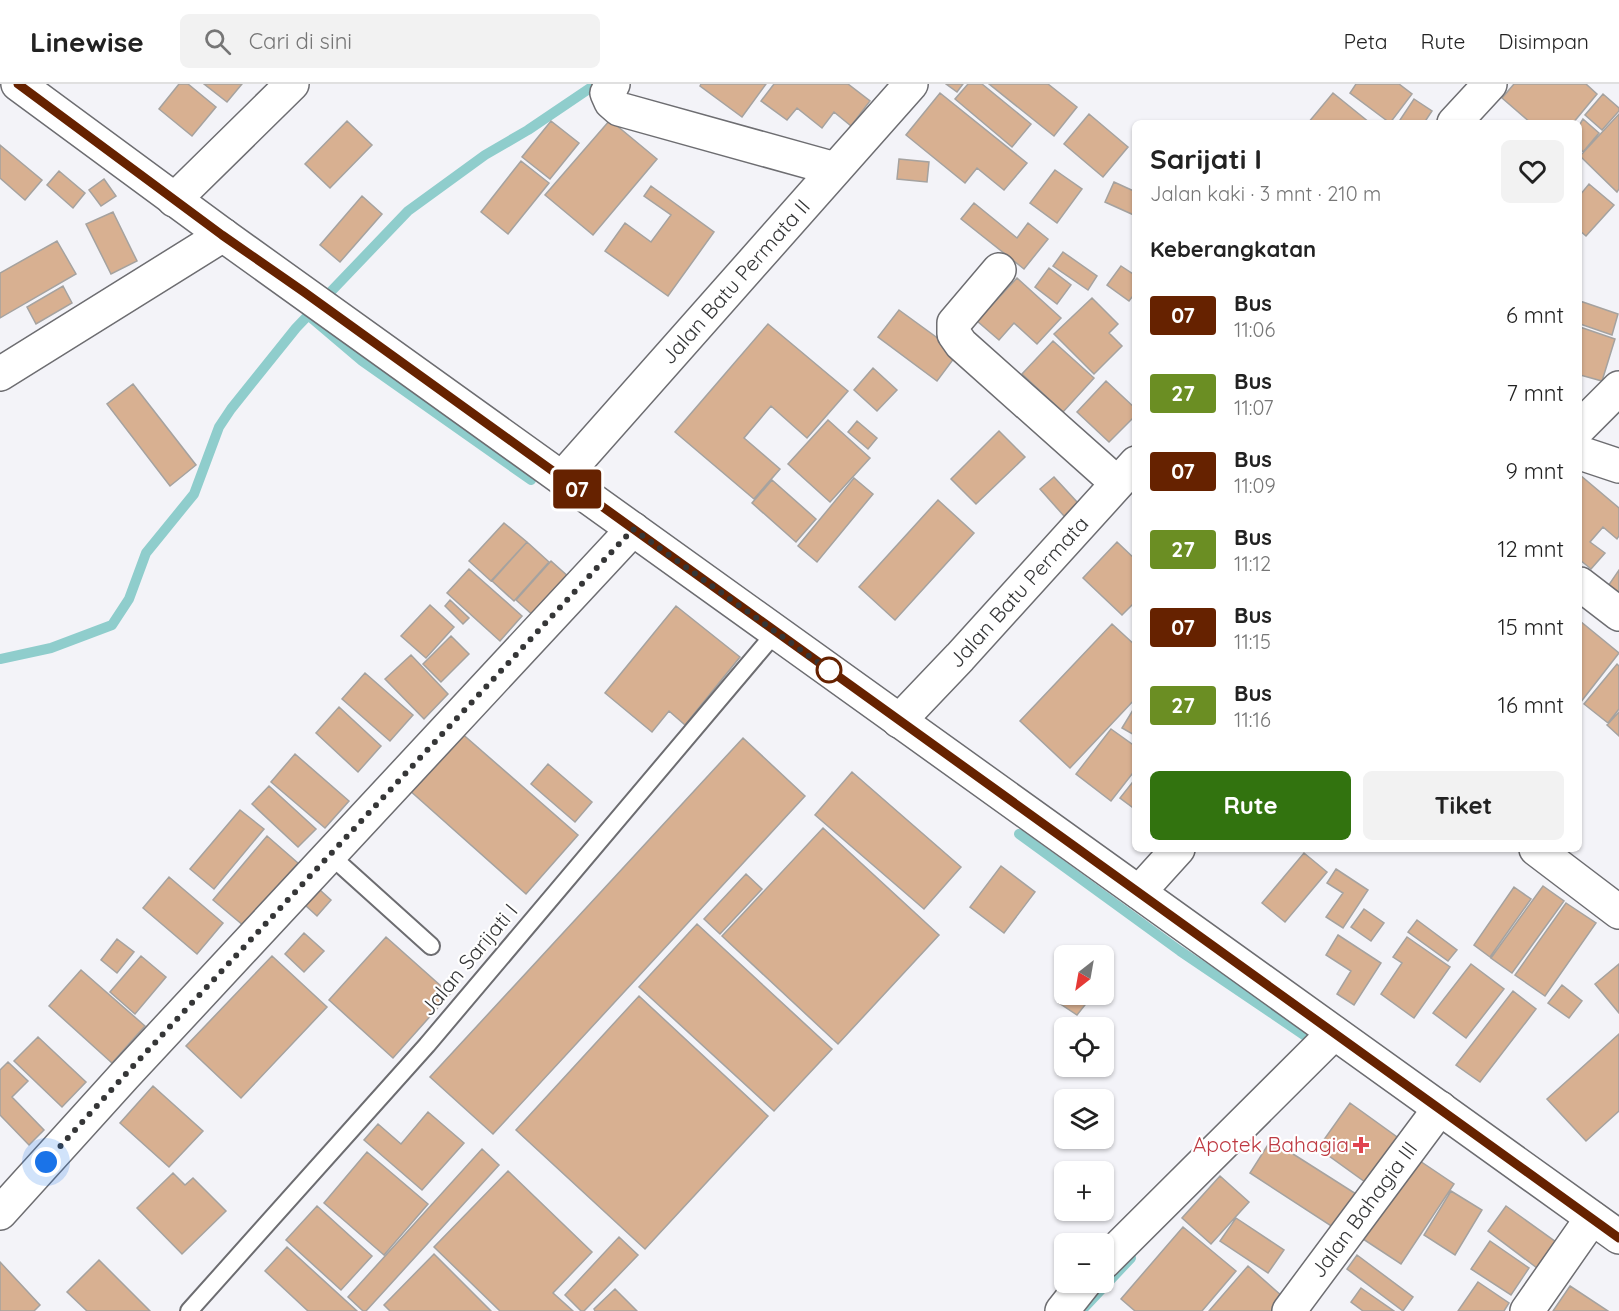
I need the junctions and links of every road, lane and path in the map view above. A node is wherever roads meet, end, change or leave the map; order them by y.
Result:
1 (18, 84) edge
2 (292, 84) edge
3 (613, 84) edge
4 (911, 84) edge
5 (1490, 84) edge
6 (1457, 120) edge
7 (835, 169) junction
8 (174, 200) junction
9 (222, 235) junction
10 (999, 270) dead end
11 (0, 374) edge
12 (1619, 388) edge
13 (1584, 417) edge
14 (1582, 454) edge
15 (1619, 466) edge
16 (1126, 473) edge
17 (562, 478) junction
18 (633, 529) junction
19 (1582, 586) edge
20 (1619, 614) edge
21 (776, 632) junction
22 (899, 721) junction
23 (1175, 852) edge
24 (1540, 852) edge
25 (330, 855) junction
26 (1139, 892) junction
27 (1619, 912) edge
28 (431, 946) dead end
29 (1334, 1033) junction
30 (1440, 1108) junction
31 (0, 1213) edge
32 (1592, 1218) junction
33 (1619, 1238) edge
34 (1114, 1252) edge
35 (1076, 1293) edge
36 (189, 1311) edge
37 (1062, 1311) edge
38 (1289, 1311) edge
39 (1527, 1311) edge

1 - 8 street
2 - 8 street
3 - 7 street
4 - 7 street, Jalan Batu Permata II
5 - 6 street
7 - 17 street, Jalan Batu Permata II
8 - 9 street
9 - 11 street
9 - 17 street
10 - 16 street
12 - 13 street
14 - 15 street
16 - 22 street, Jalan Batu Permata
17 - 18 street
18 - 21 street
18 - 25 street
19 - 20 street
21 - 22 street
21 - 36 lane, Jalan Sarijati I
22 - 26 street
23 - 26 street
24 - 27 street
25 - 28 lane
25 - 31 street
26 - 29 street
29 - 30 street
29 - 34 street
30 - 32 street
30 - 38 street, Jalan Bahagia III
32 - 33 street
32 - 39 street
35 - 37 street

